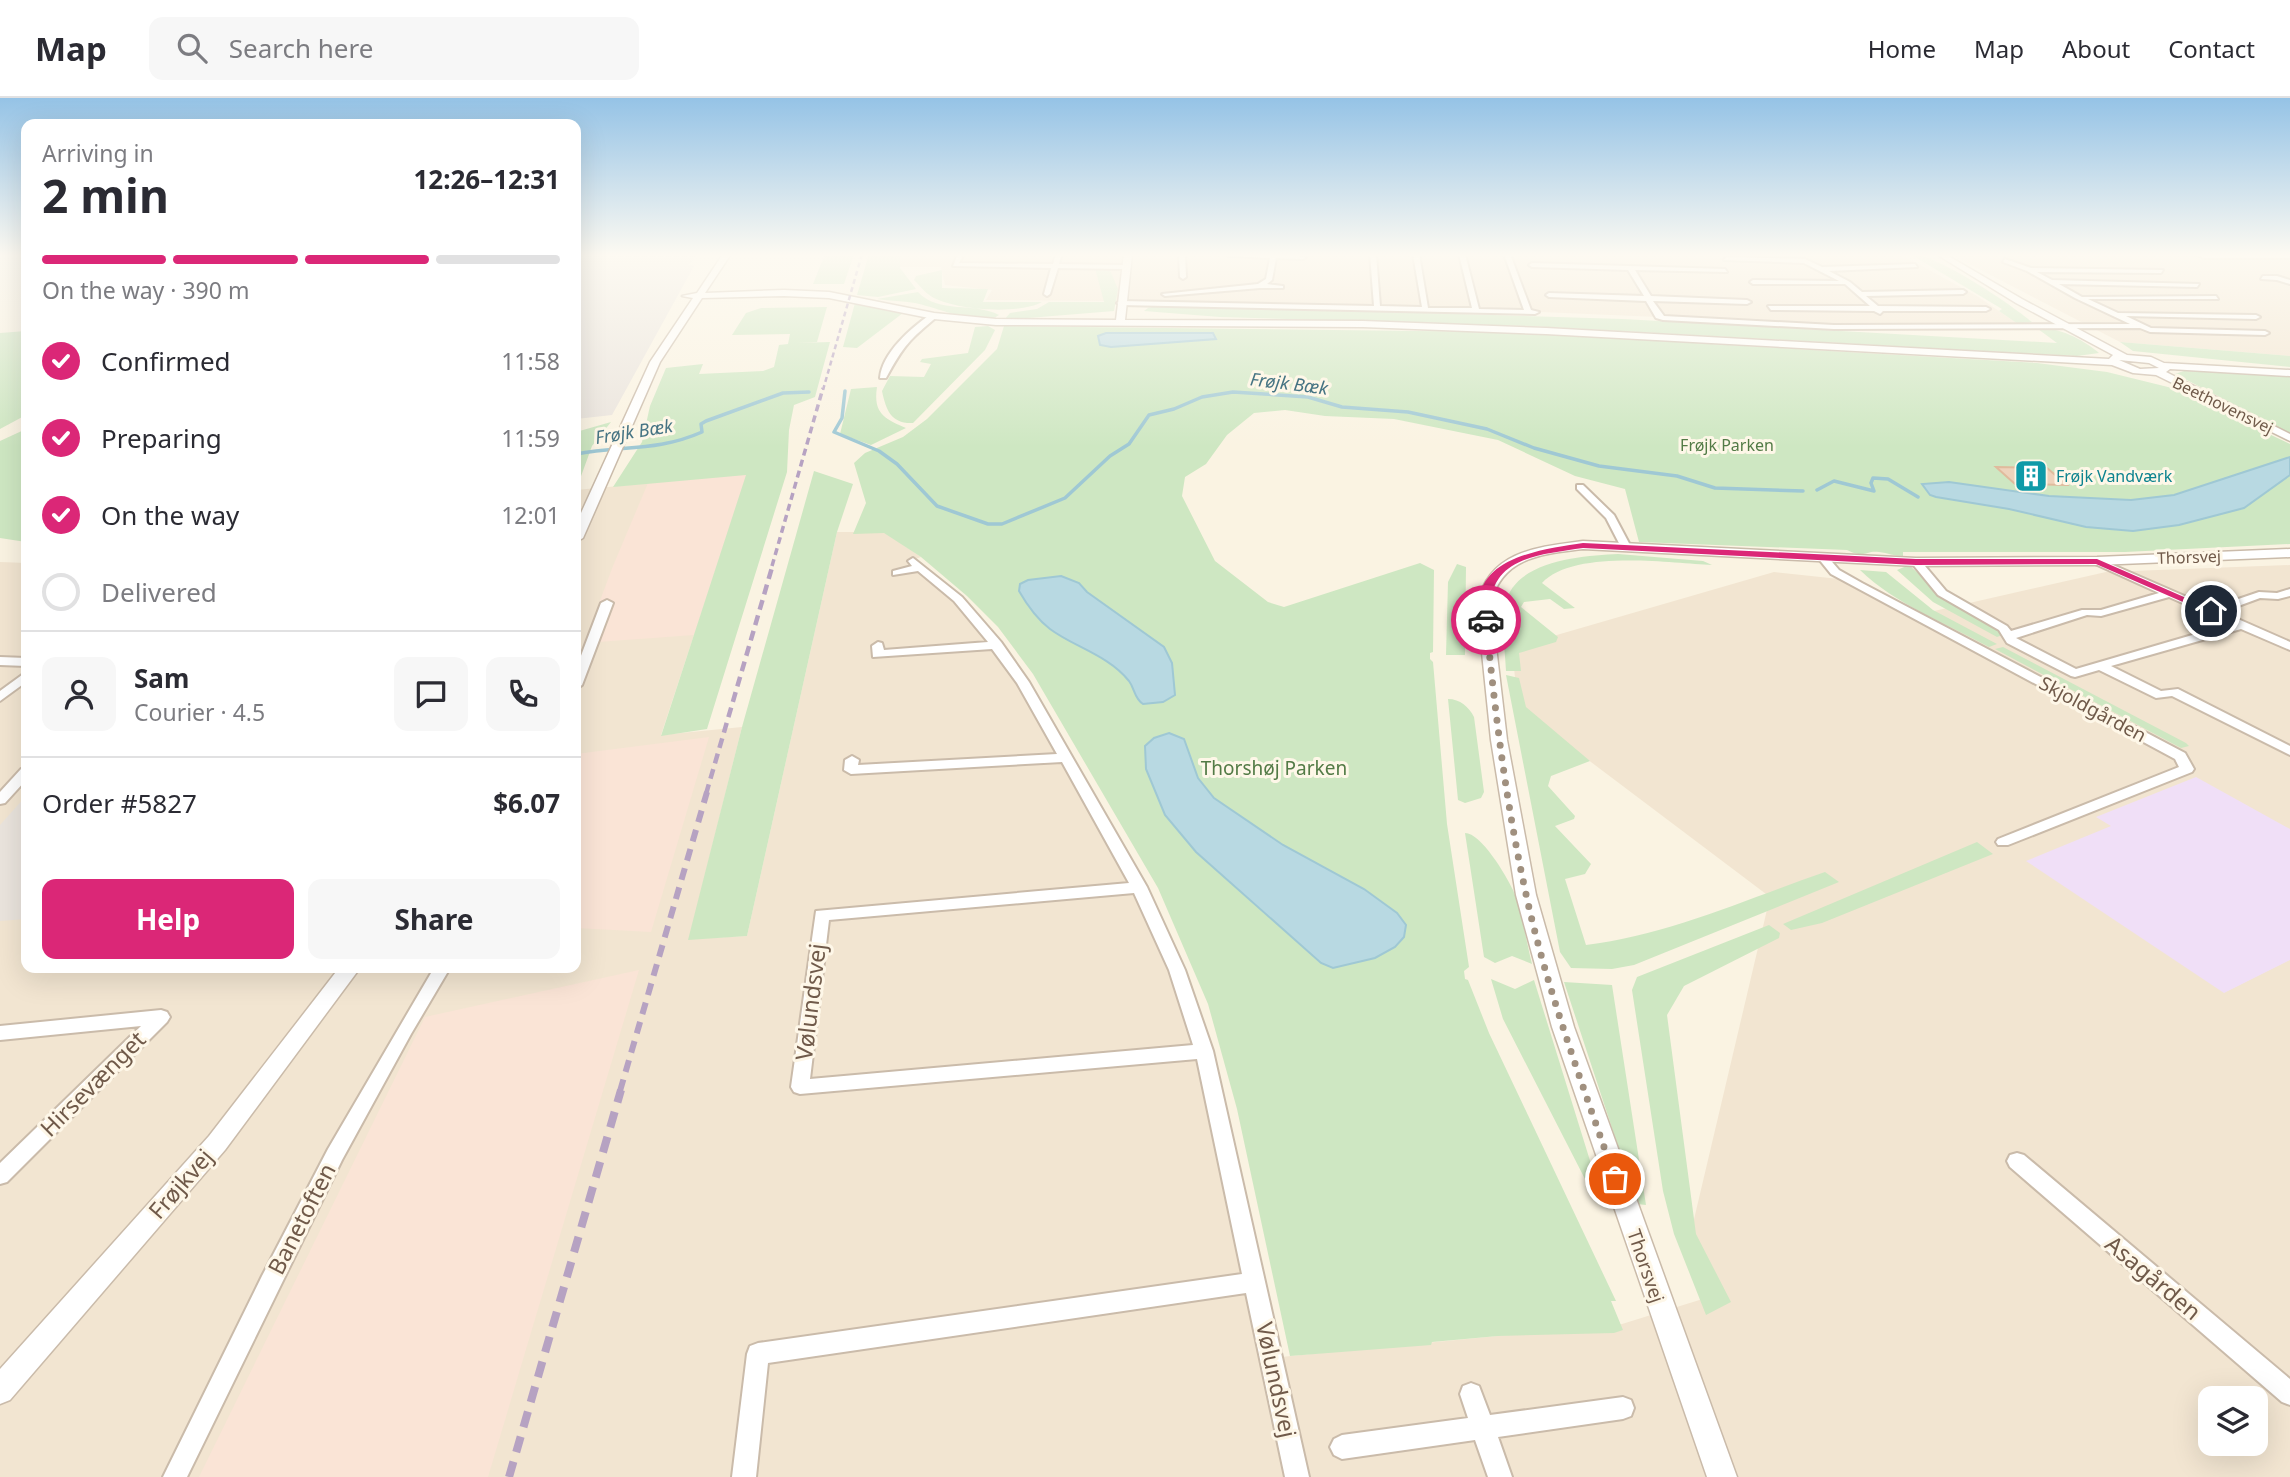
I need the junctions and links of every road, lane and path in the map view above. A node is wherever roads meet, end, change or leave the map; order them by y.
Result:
1 (674, 318) edge
2 (684, 318) edge
3 (930, 318) edge
4 (955, 318) edge
5 (1120, 318) edge
6 (1669, 318) edge
7 (1888, 318) edge
8 (2052, 318) edge
9 (2126, 318) edge
10 (1120, 323) junction
11 (2064, 325) junction
12 (1897, 326) junction
13 (2141, 326) junction
14 (2265, 333) dead end
15 (2124, 357) junction
16 (655, 362) junction
17 (2114, 362) junction
18 (2160, 369) junction
19 (2290, 373) edge
20 (883, 376) dead end
21 (2290, 438) edge
22 (1580, 487) dead end
23 (581, 527) edge
24 (1626, 547) junction
25 (2290, 553) edge
26 (1823, 558) junction
27 (2097, 561) junction
28 (1916, 562) junction
29 (897, 573) dead end
30 (2290, 592) edge
31 (2170, 593) junction
32 (607, 603) dead end
33 (2211, 611) junction
34 (2239, 625) junction
35 (2009, 636) junction
36 (997, 645) junction
37 (878, 646) dead end
38 (2290, 646) edge
39 (0, 661) edge
40 (20, 662) edge
41 (2100, 666) junction
42 (581, 672) edge
43 (21, 680) edge
44 (0, 697) edge
45 (2290, 751) edge
46 (1066, 758) junction
47 (852, 760) dead end
48 (21, 777) edge
49 (0, 800) edge
50 (2003, 842) dead end
51 (1139, 887) junction
52 (346, 973) edge
53 (439, 973) edge
54 (0, 1033) edge
55 (1204, 1051) junction
56 (2017, 1161) dead end
57 (0, 1176) edge
58 (1256, 1282) junction
59 (0, 1390) edge
60 (1471, 1394) dead end
61 (2290, 1394) edge
62 (1623, 1408) dead end
63 (1483, 1427) junction
64 (1342, 1447) dead end
65 (175, 1477) edge
66 (744, 1477) edge
67 (1297, 1477) edge
68 (1500, 1477) edge
69 (1722, 1477) edge

1 - 16 street
2 - 16 street
3 - 20 street
4 - 10 street
5 - 10 street
6 - 12 street
7 - 12 street
8 - 11 street
9 - 13 street
10 - 17 street
11 - 12 street
11 - 13 street
11 - 15 street
13 - 14 street
15 - 17 street
15 - 18 street
16 - 23 street
17 - 18 street
18 - 19 street
18 - 21 street, Beethovensvej
22 - 24 street
24 - 26 street, Thorsvej
24 - 69 street, Thorsvej
25 - 27 street, Thorsvej
26 - 28 street, Thorsvej
26 - 50 street, Skjoldgården
27 - 28 street, Thorsvej
27 - 31 street
28 - 35 street
29 - 36 street, Vølundsvej
30 - 33 street
31 - 33 street
31 - 35 street
32 - 42 street
33 - 34 street
34 - 38 street
34 - 41 street
35 - 41 street
36 - 37 street
36 - 46 street, Vølundsvej
39 - 40 street
41 - 45 street
43 - 44 street
46 - 47 street
46 - 51 street, Vølundsvej
48 - 49 street
51 - 55 street, Vølundsvej
51 - 55 street, Vølundsvej
52 - 59 street, Frøjkvej
53 - 65 street, Banetoften
54 - 57 street, Hirsevænget
55 - 58 street, Vølundsvej
56 - 61 street, Asagården
58 - 66 street
58 - 67 street, Vølundsvej
60 - 63 street
62 - 63 street
63 - 64 street
63 - 68 street

